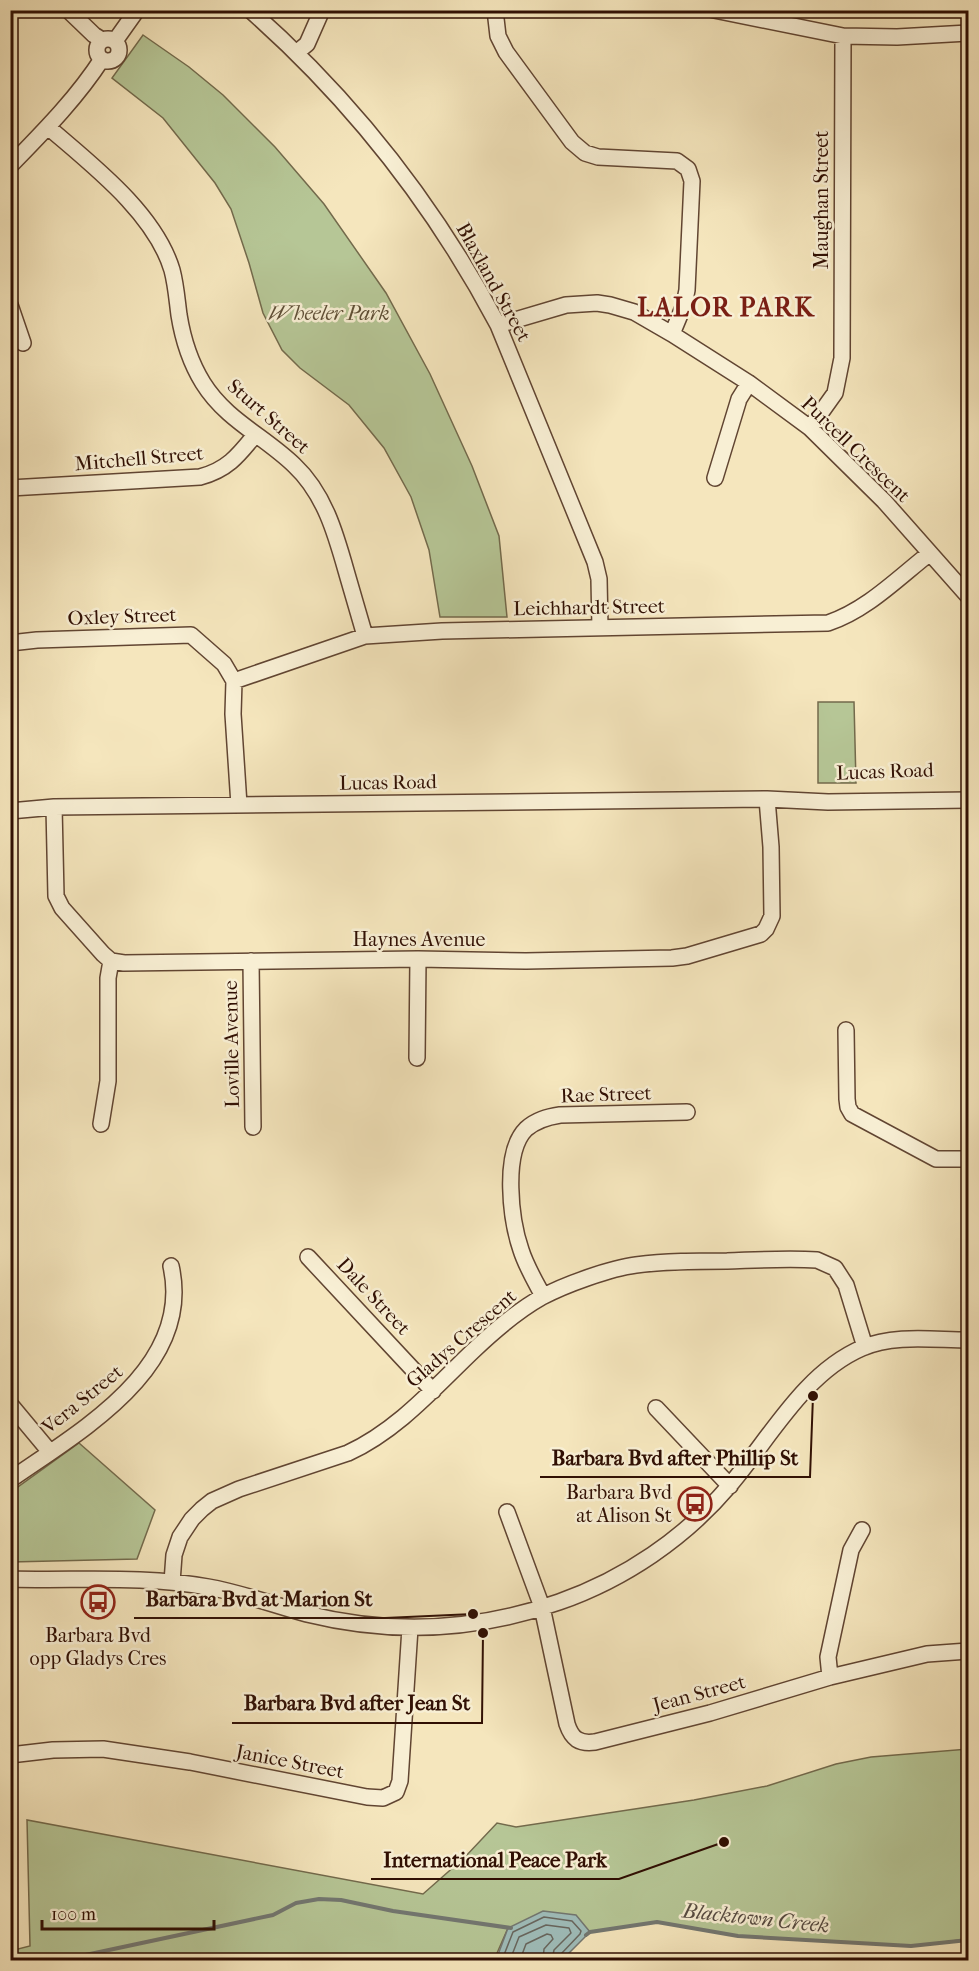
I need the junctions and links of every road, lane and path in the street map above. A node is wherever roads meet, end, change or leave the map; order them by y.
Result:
1 (68, 10) edge
2 (137, 10) edge
3 (250, 10) edge
4 (322, 10) edge
5 (495, 10) edge
6 (714, 10) edge
7 (779, 17) edge
8 (969, 33) edge
9 (843, 36) junction
10 (108, 40) junction
11 (296, 54) junction
12 (48, 127) junction
13 (10, 166) edge
14 (10, 305) edge
15 (498, 325) junction
16 (672, 334) junction
17 (23, 343) dead end
18 (749, 383) junction
19 (810, 428) junction
20 (255, 435) junction
21 (715, 478) dead end
22 (10, 488) edge
23 (930, 552) junction
24 (969, 596) edge
25 (600, 628) junction
26 (365, 636) junction
27 (10, 644) edge
28 (234, 681) junction
29 (969, 790) edge
30 (767, 799) junction
31 (969, 800) edge
32 (239, 805) junction
33 (54, 807) junction
34 (10, 811) edge
35 (418, 959) junction
36 (111, 961) junction
37 (251, 961) junction
38 (846, 1030) dead end
39 (417, 1058) dead end
40 (687, 1112) dead end
41 (101, 1124) dead end
42 (253, 1127) dead end
43 (969, 1159) edge
44 (308, 1257) dead end
45 (171, 1266) dead end
46 (543, 1296) junction
47 (969, 1340) edge
48 (865, 1347) junction
49 (433, 1391) junction
50 (10, 1404) edge
51 (656, 1408) dead end
52 (50, 1452) junction
53 (10, 1480) edge
54 (730, 1486) junction
55 (507, 1512) dead end
56 (862, 1530) dead end
57 (10, 1579) edge
58 (172, 1582) junction
59 (542, 1607) junction
60 (410, 1628) junction
61 (969, 1651) edge
62 (830, 1677) junction
63 (10, 1755) edge

1 - 10 street
2 - 10 street
3 - 11 street, Blaxland Street
4 - 11 street
5 - 16 street
6 - 7 street
7 - 9 street
8 - 9 street
9 - 19 street, Maughan Street
10 - 12 street
11 - 15 street, Blaxland Street
12 - 13 street
12 - 20 street, Sturt Street
14 - 17 street
15 - 16 street, Purcell Crescent
15 - 25 street, Blaxland Street
16 - 18 street, Purcell Crescent
18 - 19 street, Purcell Crescent
18 - 21 street
19 - 23 street, Purcell Crescent
20 - 22 street, Mitchell Street
20 - 26 street, Sturt Street
23 - 24 street, Purcell Crescent
23 - 25 street, Leichhardt Street
25 - 26 street, Leichhardt Street
26 - 28 street, Leichhardt Street
27 - 28 street, Oxley Street
28 - 32 street
29 - 30 street, Lucas Road
30 - 31 street, Lucas Road
30 - 32 street, Lucas Road
30 - 35 street, Haynes Avenue
32 - 33 street, Lucas Road
33 - 34 street, Lucas Road
33 - 36 street
35 - 37 street, Haynes Avenue
35 - 39 street
36 - 37 street, Haynes Avenue
36 - 41 street
37 - 42 street, Loville Avenue
38 - 43 street
40 - 46 street, Rae Street
44 - 49 street, Dale Street
45 - 52 street, Vera Street
46 - 48 street, Gladys Crescent
46 - 49 street, Gladys Crescent
47 - 48 street
48 - 54 street
49 - 58 street, Gladys Crescent
50 - 52 street
51 - 54 street
52 - 53 street, Vera Street
54 - 59 street
55 - 59 street, Jean Street
56 - 62 street
57 - 58 street
58 - 60 street
59 - 60 street
59 - 62 street, Jean Street
60 - 63 street, Janice Street
61 - 62 street, Jean Street

